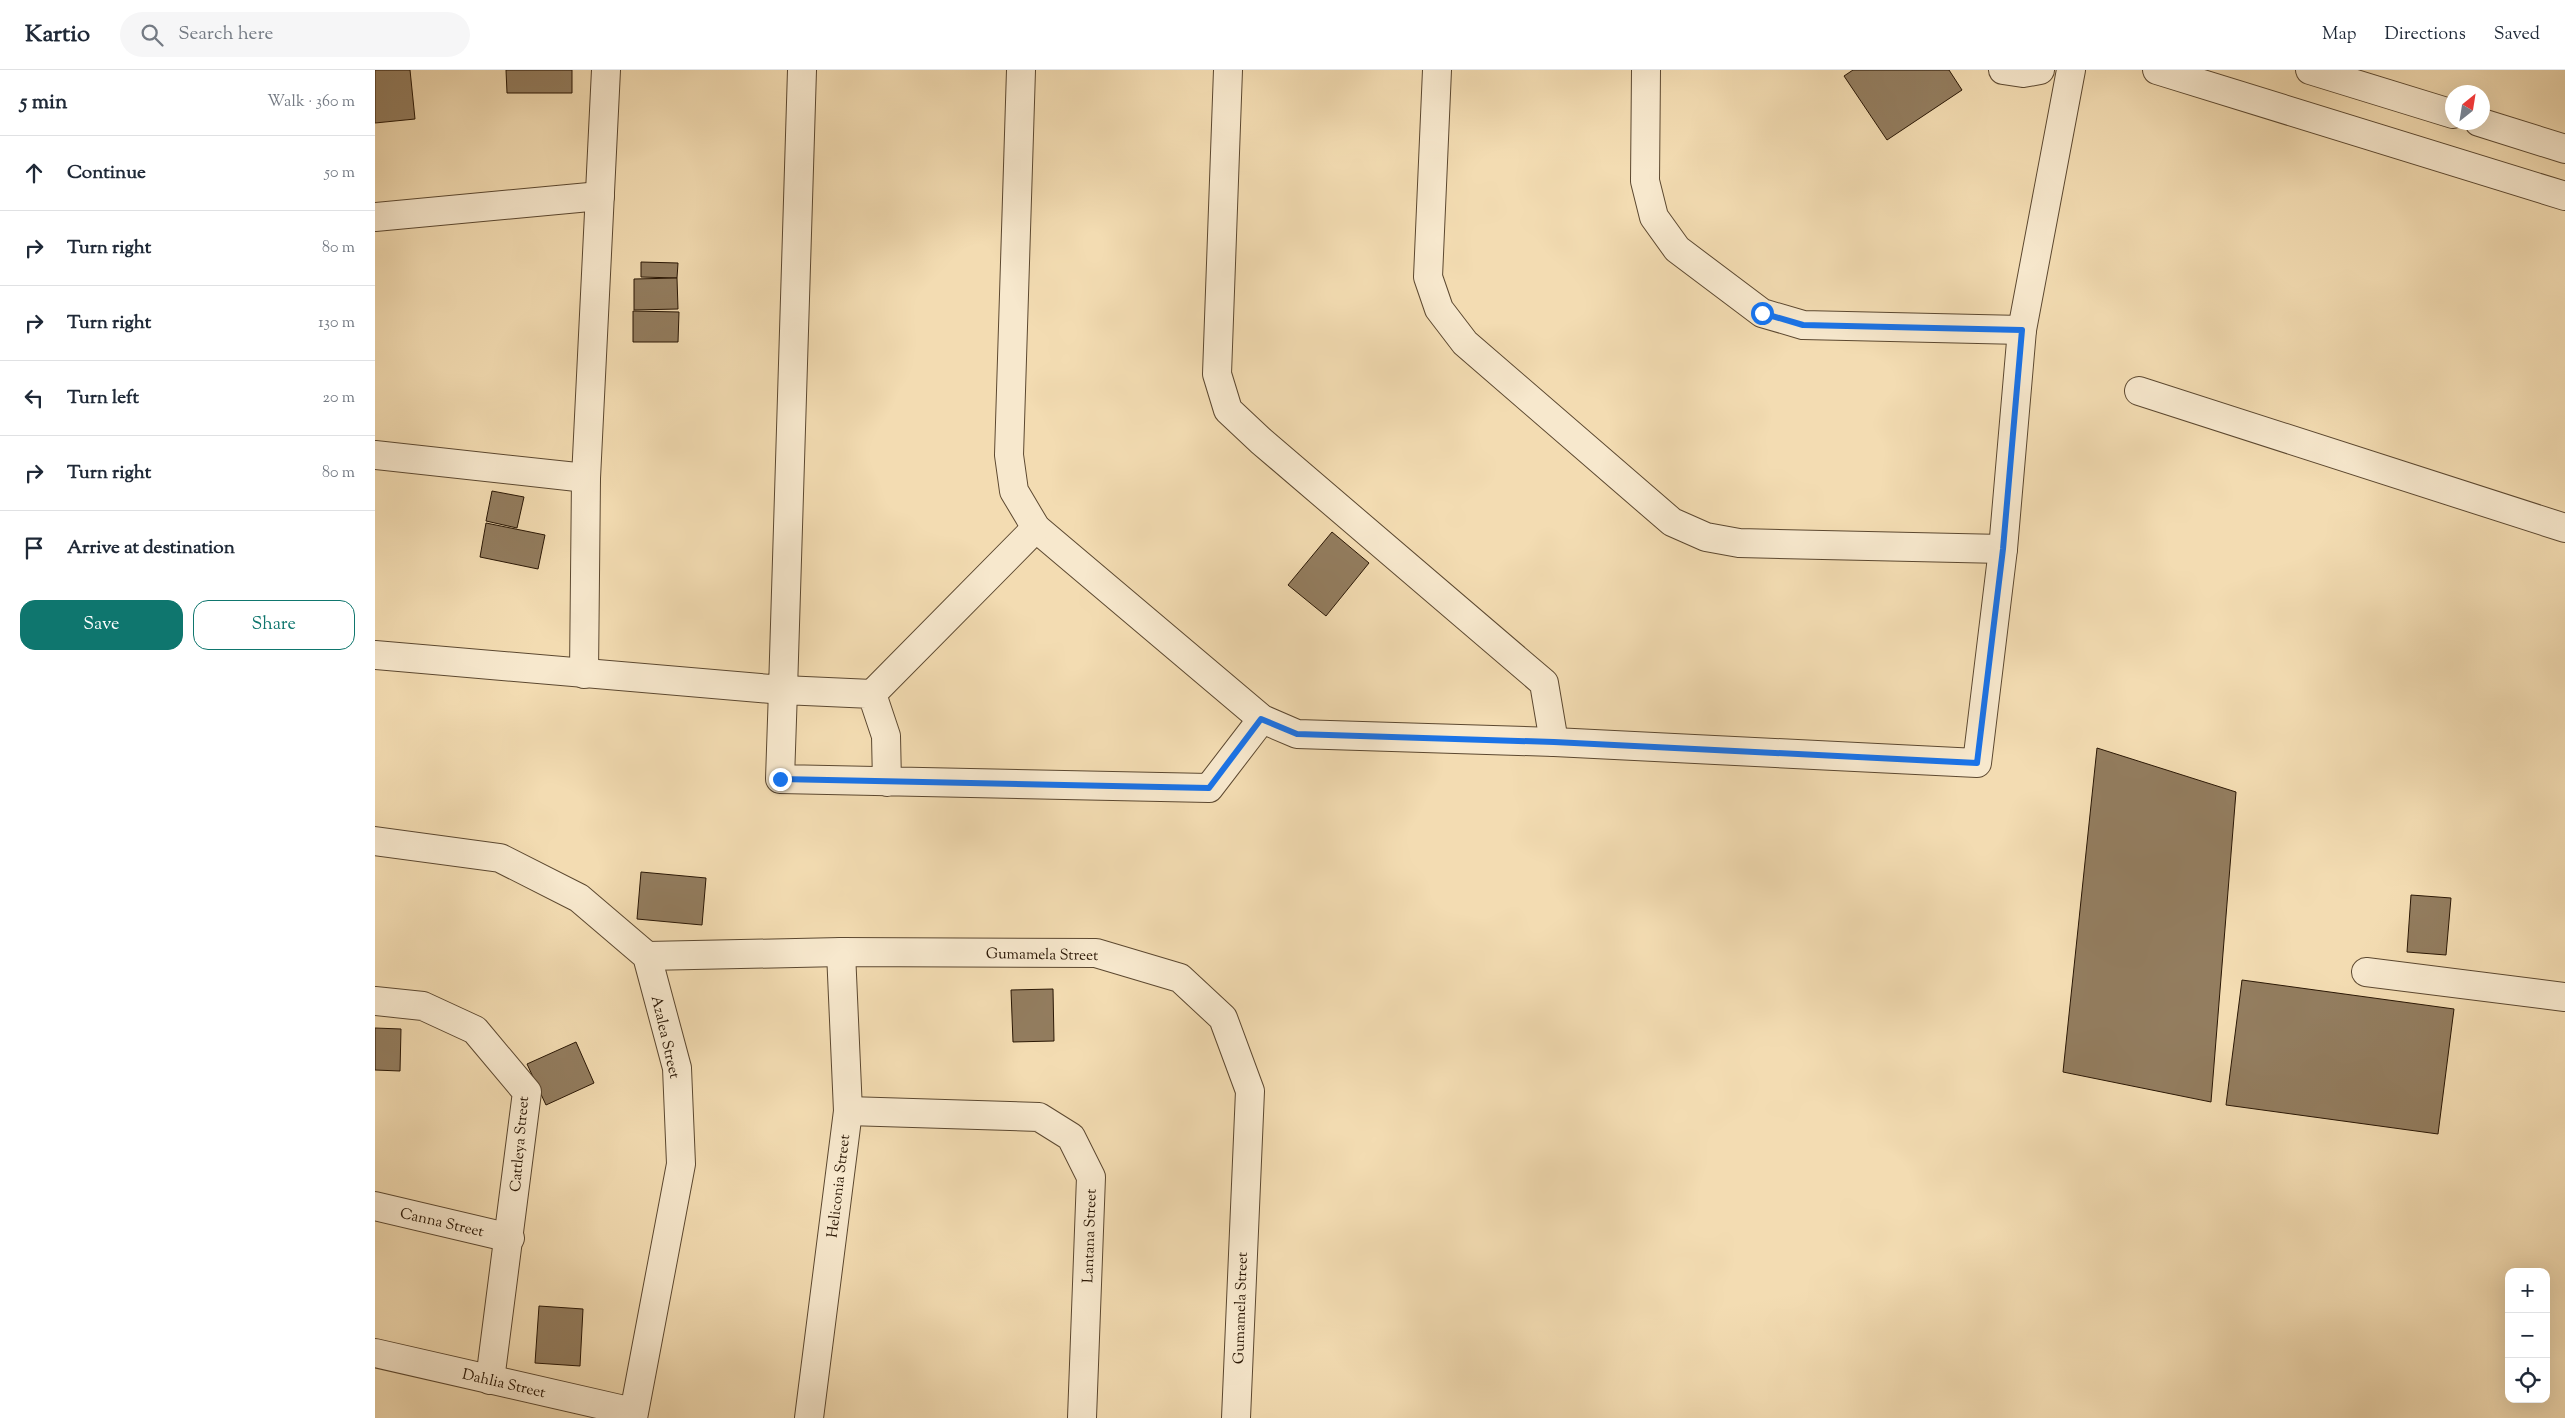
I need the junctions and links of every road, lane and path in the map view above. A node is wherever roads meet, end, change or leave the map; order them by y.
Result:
1 (606, 70) edge
2 (802, 70) edge
3 (1021, 70) edge
4 (1228, 70) edge
5 (1437, 70) edge
6 (1646, 70) edge
7 (2003, 70) edge
8 (2040, 70) edge
9 (2071, 70) edge
10 (2157, 70) edge
11 (2310, 70) edge
12 (2445, 112) edge
13 (2490, 125) edge
14 (2565, 149) edge
15 (600, 196) junction
16 (2565, 196) edge
17 (375, 217) edge
18 (2022, 330) junction
19 (2139, 391) dead end
20 (375, 455) edge
21 (586, 478) junction
22 (1036, 528) junction
23 (2565, 528) edge
24 (2003, 549) junction
25 (375, 655) edge
26 (584, 674) junction
27 (783, 690) junction
28 (872, 694) junction
29 (1261, 719) junction
30 (1554, 742) junction
31 (887, 782) junction
32 (375, 841) edge
33 (841, 952) junction
34 (647, 956) junction
35 (2367, 972) dead end
36 (2565, 998) edge
37 (375, 1001) edge
38 (848, 1111) junction
39 (375, 1206) edge
40 (510, 1238) junction
41 (375, 1353) edge
42 (490, 1380) junction
43 (633, 1415) edge
44 (809, 1418) edge
45 (1082, 1418) edge
46 (1236, 1418) edge

1 - 15 street
2 - 27 street
3 - 22 street
4 - 30 street
5 - 24 street
6 - 18 street
7 - 8 street
9 - 18 street
10 - 16 street
11 - 12 street
13 - 14 street
15 - 17 street
15 - 21 street
18 - 24 street
19 - 23 street
20 - 21 street
21 - 26 street
22 - 28 street
22 - 29 street
24 - 30 street
25 - 26 street
26 - 27 street
27 - 28 street
27 - 31 street
28 - 31 street
29 - 30 street
29 - 31 street
32 - 34 street
33 - 34 street, Gumamela Street
33 - 38 street, Heliconia Street
33 - 46 street, Gumamela Street
34 - 43 street, Azalea Street
35 - 36 street
37 - 40 street, Cattleya Street
38 - 44 street, Heliconia Street
38 - 45 street, Lantana Street
39 - 40 street, Canna Street
40 - 42 street, Cattleya Street
41 - 42 street, Dahlia Street
42 - 43 street, Dahlia Street

